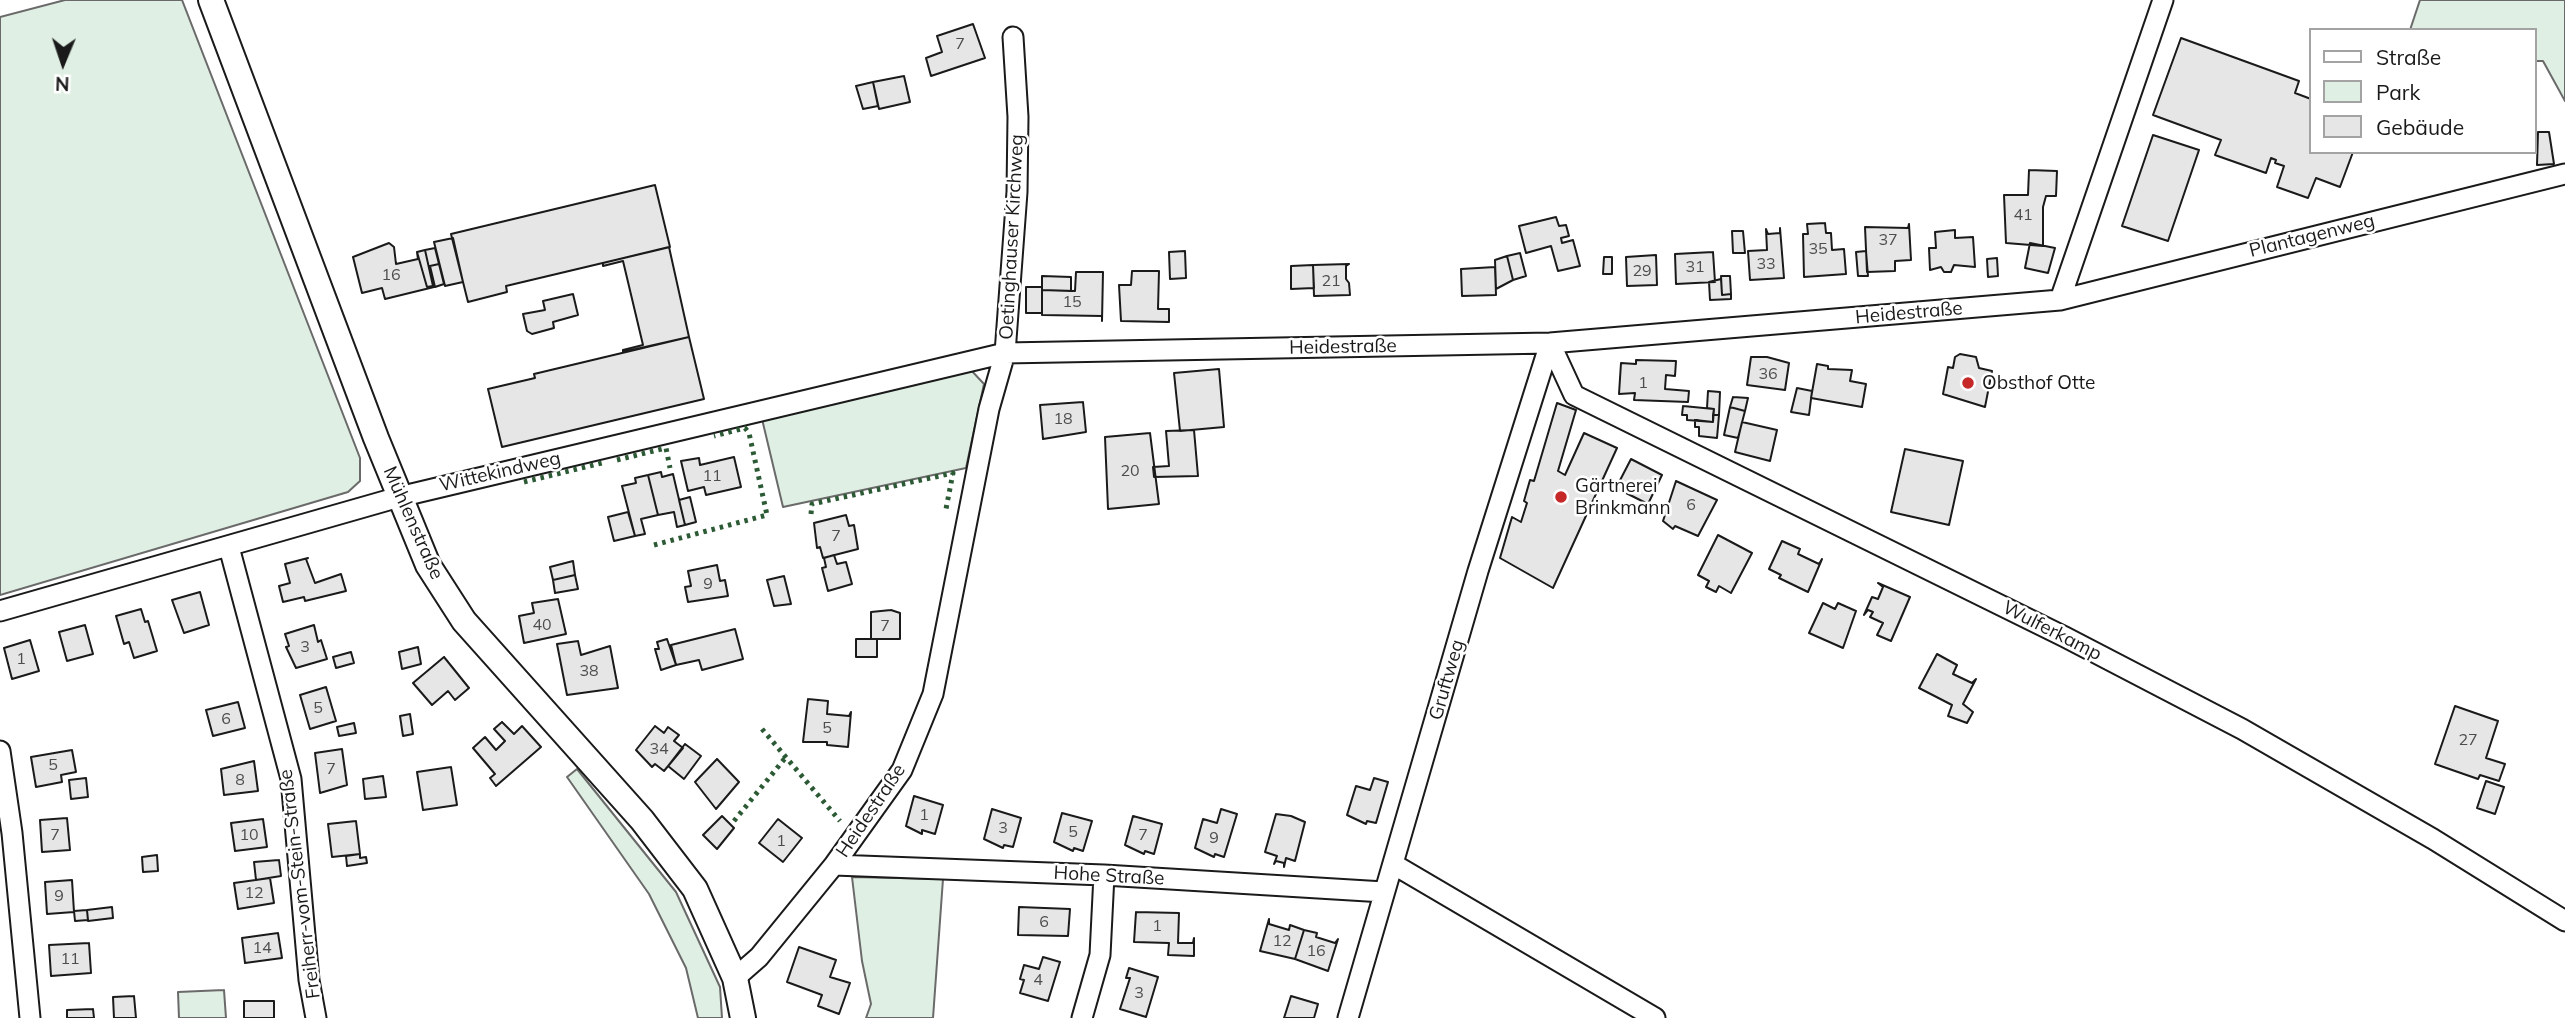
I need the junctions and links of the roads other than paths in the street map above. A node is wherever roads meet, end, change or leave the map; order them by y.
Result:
1 (211, 0) edge
2 (2163, 0) edge
3 (1013, 37) dead end
4 (2565, 174) edge
5 (2060, 300) junction
6 (1550, 343) junction
7 (1006, 353) junction
8 (399, 497) junction
9 (229, 547) junction
10 (0, 611) edge
11 (0, 751) edge
12 (1393, 864) junction
13 (834, 865) junction
14 (1104, 875) junction
15 (1384, 892) junction
16 (2565, 921) edge
17 (735, 978) junction
18 (30, 1018) edge
19 (316, 1018) edge
20 (743, 1018) edge
21 (1082, 1018) edge
22 (1348, 1018) edge
23 (1655, 1018) edge

1 - 8 street, Mühlenstraße
2 - 5 street
3 - 7 street, Oetinghauser Kirchweg
4 - 5 street, Plantagenweg
5 - 6 street, Heidestraße
6 - 7 street, Heidestraße
6 - 12 street, Gruftweg
6 - 16 street, Wulferkamp
7 - 8 street, Wittekindweg
7 - 13 street, Heidestraße
8 - 9 street, Wittekindweg
8 - 17 street, Mühlenstraße
9 - 10 street, Wittekindweg
9 - 19 street, Freiherr-vom-Stein-Straße
11 - 18 street
12 - 15 street, Gruftweg
12 - 23 street
13 - 14 street, Hohe Straße
13 - 17 street, Heidestraße
14 - 15 street, Hohe Straße
14 - 21 street
15 - 22 street, Gruftweg
17 - 20 street, Mühlenstraße

